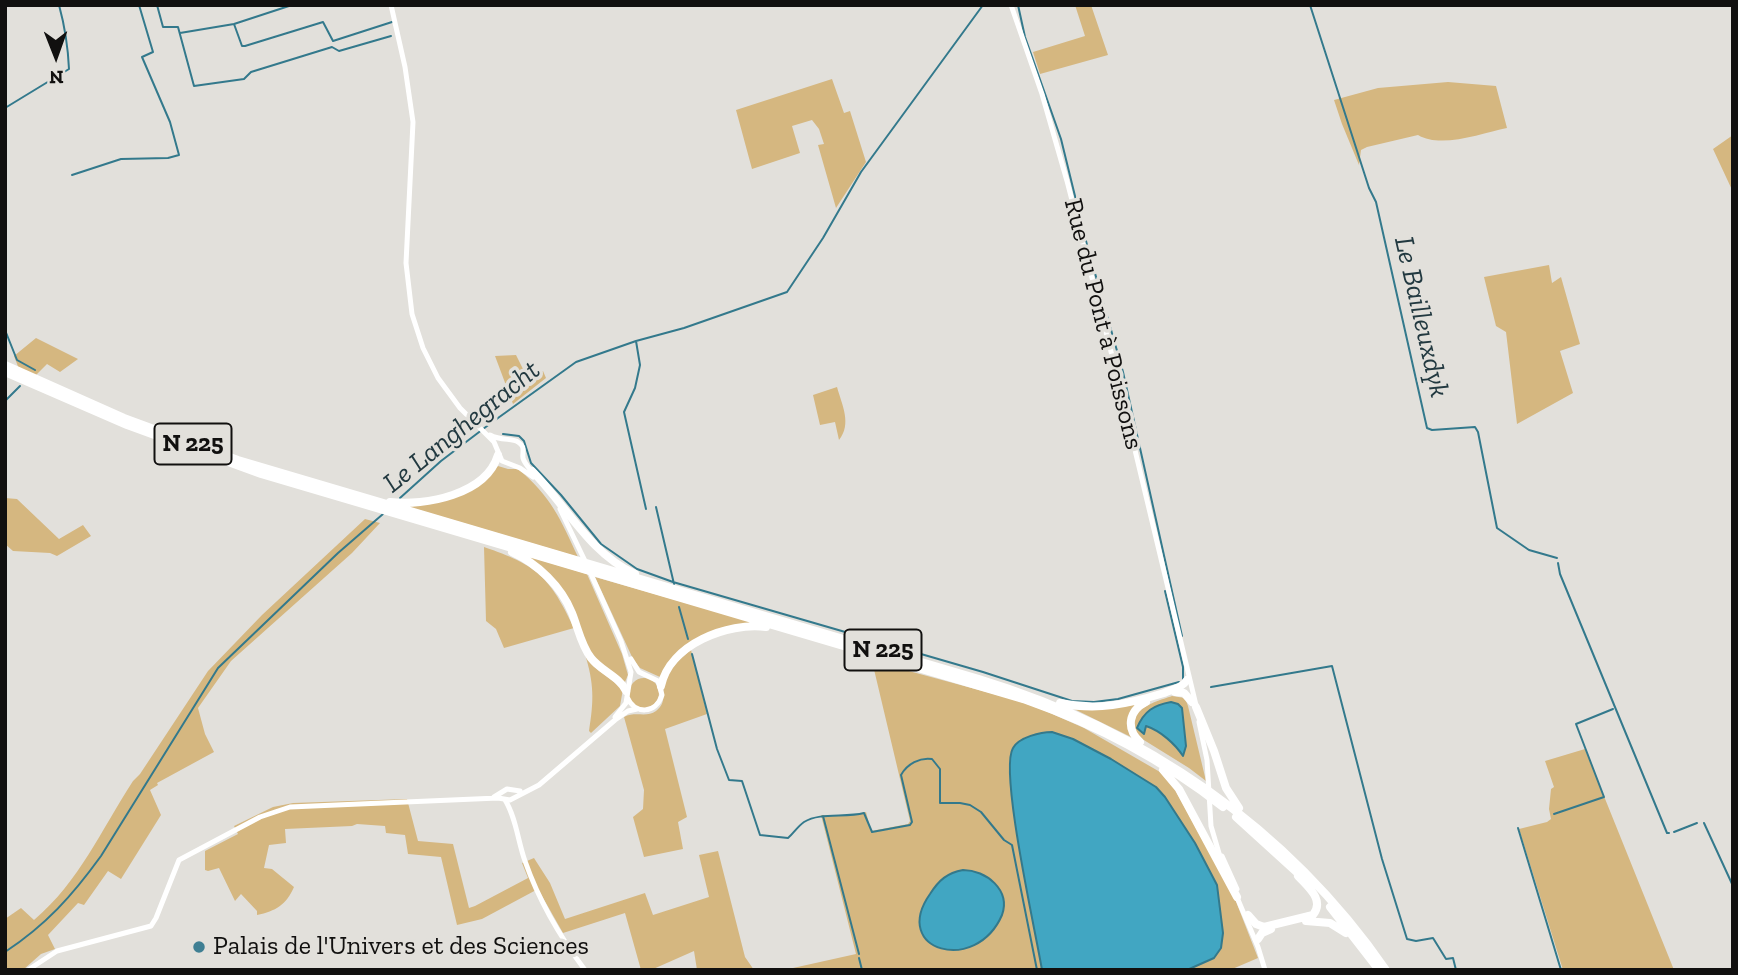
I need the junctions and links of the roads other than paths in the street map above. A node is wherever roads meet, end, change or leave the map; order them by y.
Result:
1 (391, 5) edge
2 (1011, 5) edge
3 (5, 365) edge
4 (5, 372) edge
5 (484, 431) junction
6 (506, 440) junction
7 (498, 453) junction
8 (523, 458) junction
9 (511, 465) junction
10 (532, 471) junction
11 (546, 489) junction
12 (391, 507) junction
13 (454, 531) junction
14 (689, 594) junction
15 (826, 640) junction
16 (621, 641) junction
17 (1181, 646) junction
18 (645, 675) junction
19 (631, 680) junction
20 (1187, 680) junction
21 (661, 685) junction
22 (1174, 689) junction
23 (627, 694) junction
24 (1027, 694) junction
25 (1194, 701) junction
26 (637, 709) junction
27 (600, 732) junction
28 (1126, 744) junction
29 (1168, 762) junction
30 (508, 796) junction
31 (1210, 811) junction
32 (1263, 833) junction
33 (1275, 850) junction
34 (1237, 897) junction
35 (1249, 920) junction
36 (1271, 929) junction
37 (1258, 939) junction
38 (28, 970) edge
39 (585, 970) edge
40 (1266, 970) edge
41 (1378, 970) edge
42 (1386, 970) edge

1 - 5 street
2 - 17 street, Rue du Pont à Poissons
3 - 12 highway, N 225
4 - 12 highway, N 225
5 - 6 street
5 - 7 street
6 - 7 street
6 - 8 street
7 - 9 street
7 - 12 highway
8 - 9 street
8 - 10 street
9 - 11 street
10 - 11 street
10 - 14 highway
11 - 16 street
12 - 13 highway, N 225
12 - 14 highway, N 225
13 - 15 highway, N 225
13 - 23 highway
14 - 24 highway, N 225
15 - 21 highway
15 - 28 highway, N 225
16 - 18 street
16 - 19 street
17 - 20 street, Rue du Pont à Poissons
17 - 25 street, Rue du Pont à Poissons
18 - 19 street
18 - 21 street
19 - 23 street
20 - 22 highway
20 - 25 street, Rue du Pont à Poissons
21 - 26 street
22 - 24 highway
22 - 25 highway
23 - 26 street
23 - 27 street
24 - 29 highway, N 225
25 - 29 highway
25 - 31 street, Rue du Pont à Poissons
25 - 32 highway
26 - 27 street
27 - 30 street
28 - 33 highway, N 225
28 - 34 highway
29 - 32 highway, N 225
30 - 38 street
30 - 39 street
31 - 34 street
31 - 35 street
32 - 42 highway, N 225
33 - 35 highway
33 - 41 highway, N 225
34 - 35 street
35 - 36 highway
35 - 37 street
35 - 40 street
36 - 37 highway
36 - 41 highway
37 - 40 street

